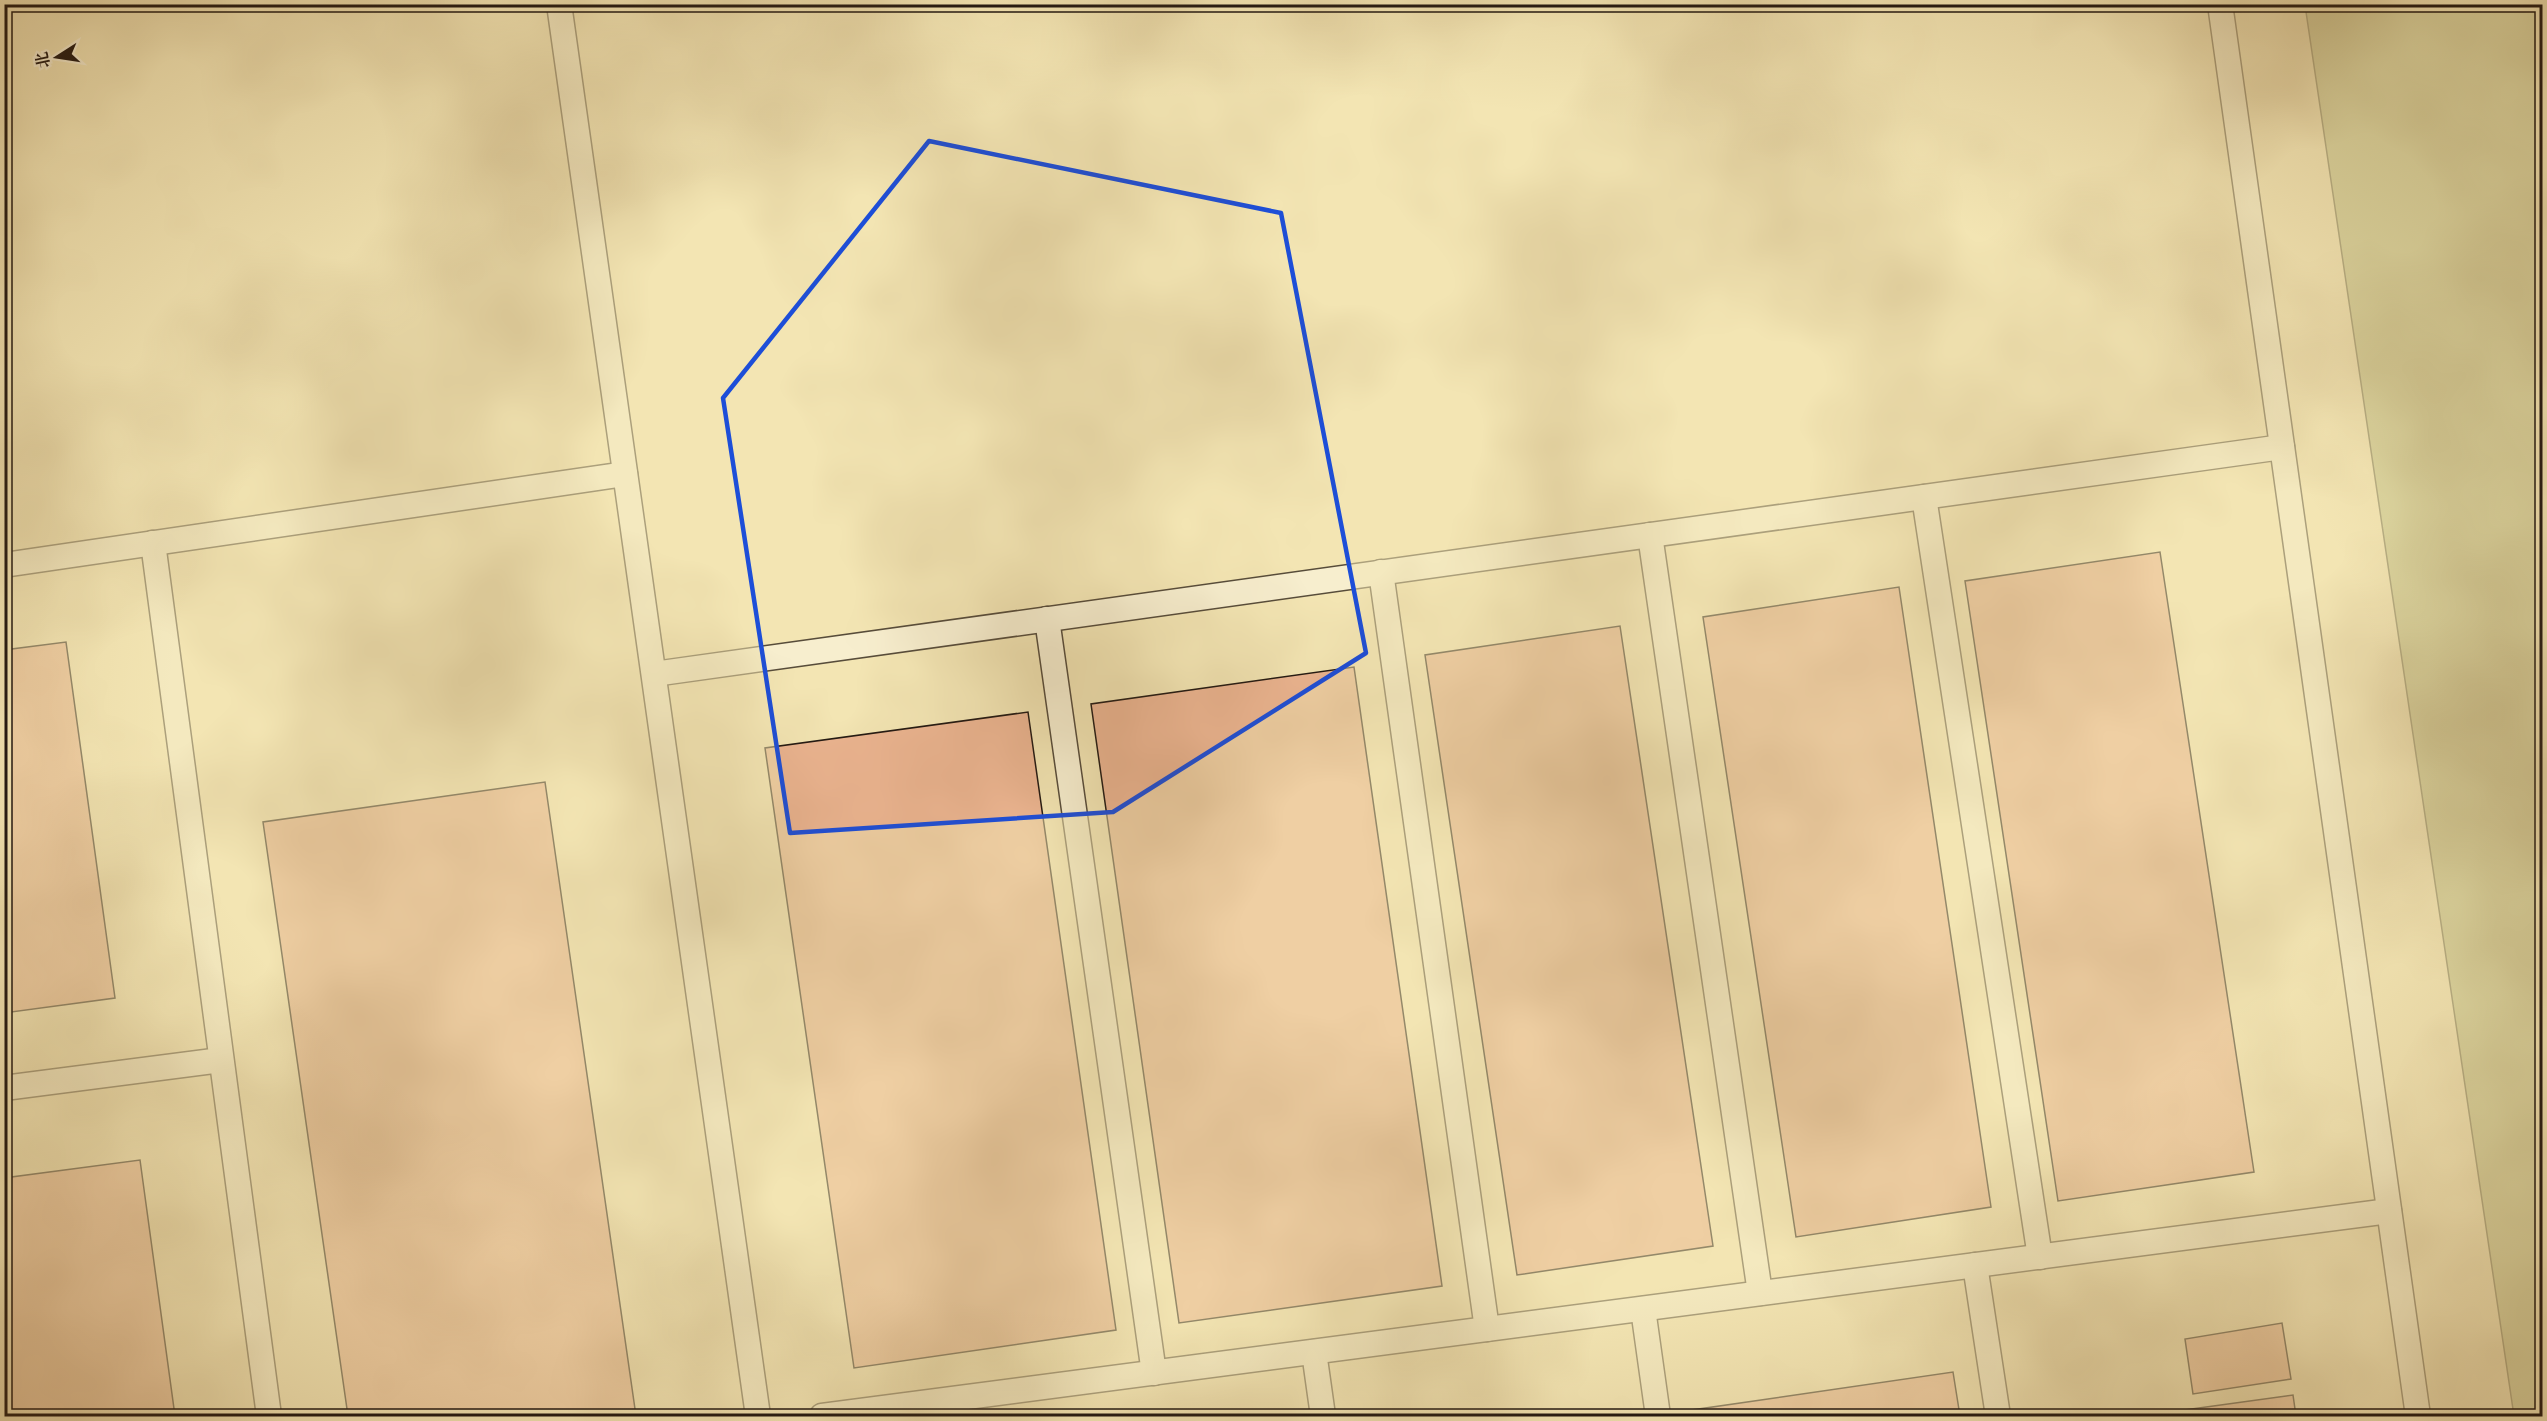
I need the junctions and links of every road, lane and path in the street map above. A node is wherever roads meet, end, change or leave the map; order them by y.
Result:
1 (559, 4) edge
2 (2220, 4) edge
3 (2282, 447) junction
4 (625, 474) junction
5 (1924, 497) junction
6 (1650, 535) junction
7 (153, 543) junction
8 (4, 565) edge
9 (1381, 572) junction
10 (1047, 619) junction
11 (654, 674) junction
12 (221, 1060) junction
13 (4, 1088) edge
14 (2389, 1211) junction
15 (2040, 1257) junction
16 (1975, 1265) junction
17 (1760, 1293) junction
18 (1643, 1309) junction
19 (1486, 1329) junction
20 (1314, 1352) junction
21 (1154, 1373) junction
22 (268, 1416) edge
23 (758, 1416) edge
24 (822, 1416) edge
25 (1323, 1416) edge
26 (1658, 1416) edge
27 (1998, 1416) edge
28 (2418, 1416) edge

1 - 4 lane
2 - 3 lane
3 - 5 lane
3 - 14 lane
4 - 7 lane
4 - 11 lane
5 - 6 lane
5 - 15 lane
6 - 9 lane
6 - 17 lane
7 - 8 lane
7 - 12 lane
9 - 10 lane
9 - 19 lane
10 - 11 lane
10 - 21 lane
11 - 23 lane
12 - 13 lane
12 - 22 lane
14 - 15 lane
14 - 28 lane
15 - 16 lane
16 - 17 lane
16 - 27 lane
17 - 18 lane
18 - 19 lane
18 - 26 lane
19 - 20 lane
20 - 21 lane
20 - 25 lane
21 - 24 lane

